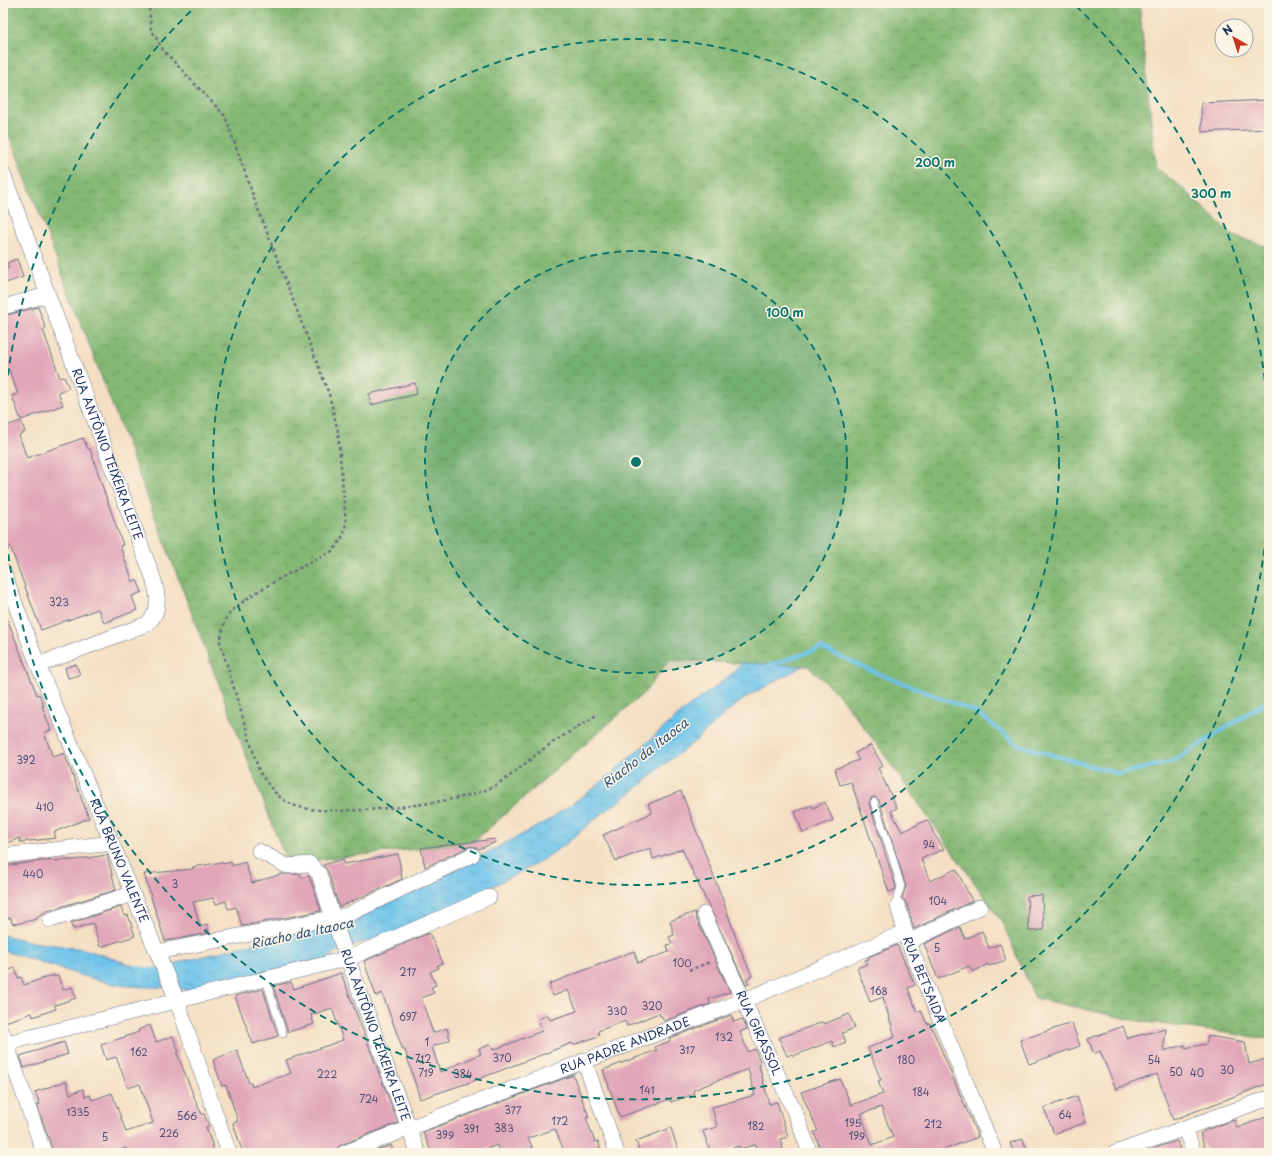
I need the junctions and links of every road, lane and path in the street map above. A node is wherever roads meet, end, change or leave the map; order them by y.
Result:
1 (151, 3) edge
2 (3, 174) edge
3 (47, 294) junction
4 (3, 307) edge
5 (3, 571) edge
6 (38, 665) junction
7 (598, 714) dead end
8 (874, 802) dead end
9 (112, 843) junction
10 (259, 851) dead end
11 (472, 855) dead end
12 (3, 856) edge
13 (132, 894) junction
14 (490, 897) dead end
15 (898, 906) joint
16 (980, 907) dead end
17 (704, 914) dead end
18 (50, 920) dead end
19 (334, 921) junction
20 (906, 937) junction
21 (158, 955) junction
22 (348, 955) junction
23 (723, 956) junction
24 (689, 970) dead end
25 (266, 980) junction
26 (176, 1000) junction
27 (745, 1000) junction
28 (283, 1034) dead end
29 (5, 1039) edge
30 (584, 1060) junction
31 (1269, 1098) edge
32 (408, 1129) junction
33 (1185, 1129) junction
34 (41, 1152) edge
35 (229, 1153) edge
36 (344, 1153) edge
37 (418, 1153) edge
38 (617, 1153) edge
39 (810, 1153) edge
40 (995, 1153) edge
41 (1115, 1153) edge
42 (1194, 1153) edge

1 - 7 path
2 - 3 street, RUA ANTÔNIO TEIXEIRA LEITE
3 - 4 street
3 - 6 street, RUA ANTÔNIO TEIXEIRA LEITE
5 - 6 street, RUA BRUNO VALENTE
6 - 9 street, RUA BRUNO VALENTE
8 - 15 lane, RUA BETSAIDA
9 - 12 street
9 - 13 street, RUA BRUNO VALENTE
10 - 19 street, RUA ANTÔNIO TEIXEIRA LEITE
11 - 19 street
13 - 18 street
13 - 21 street, RUA BRUNO VALENTE
14 - 22 street
15 - 20 street, RUA BETSAIDA
16 - 20 street, RUA PADRE ANDRADE
17 - 23 street, RUA GIRASSOL
19 - 21 street
19 - 22 street, RUA ANTÔNIO TEIXEIRA LEITE
20 - 27 street, RUA PADRE ANDRADE
20 - 40 street, RUA BETSAIDA
21 - 26 street, RUA BRUNO VALENTE
22 - 25 street
22 - 32 street, RUA ANTÔNIO TEIXEIRA LEITE
23 - 24 path
23 - 27 street, RUA GIRASSOL
25 - 26 street
25 - 28 lane
26 - 29 street
26 - 35 street, RUA BRUNO VALENTE
27 - 30 street, RUA PADRE ANDRADE
27 - 39 street, RUA GIRASSOL
29 - 34 street
30 - 32 street, RUA PADRE ANDRADE
30 - 38 street
31 - 33 street
32 - 36 street, RUA PADRE ANDRADE
32 - 37 street, RUA ANTÔNIO TEIXEIRA LEITE
33 - 41 street
33 - 42 street

